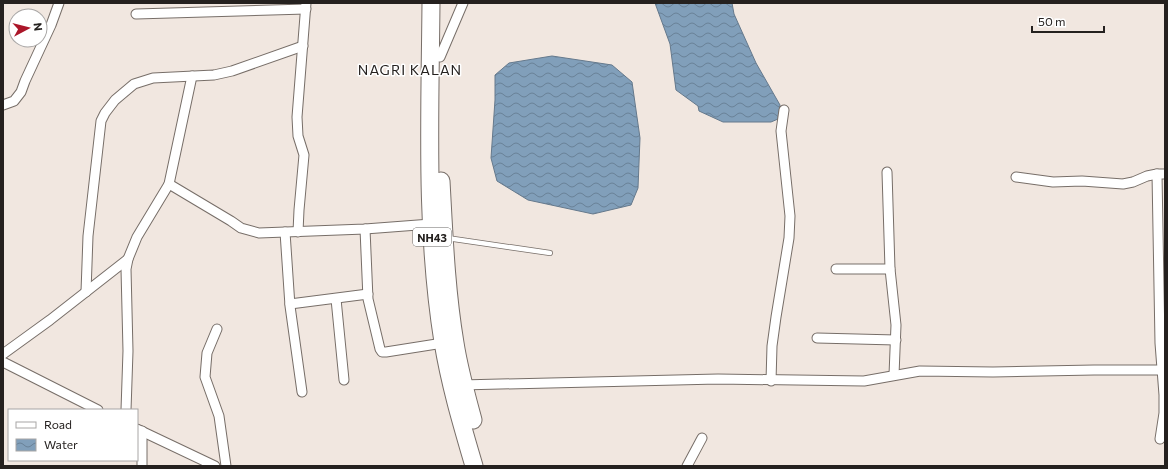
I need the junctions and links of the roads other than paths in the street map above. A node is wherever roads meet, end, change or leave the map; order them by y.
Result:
1 (59, 3) edge
2 (431, 3) edge
3 (440, 3) edge
4 (463, 3) edge
5 (306, 6) edge
6 (264, 7) edge
7 (136, 14) dead end
8 (303, 46) junction
9 (440, 57) junction
10 (192, 76) junction
11 (3, 105) edge
12 (784, 110) dead end
13 (887, 172) dead end
14 (1161, 174) edge
15 (1016, 177) dead end
16 (169, 184) junction
17 (431, 224) junction
18 (365, 230) junction
19 (285, 232) junction
20 (298, 232) junction
21 (444, 237) junction
22 (1161, 243) edge
23 (550, 253) dead end
24 (128, 259) junction
25 (836, 269) dead end
26 (890, 269) junction
27 (86, 292) junction
28 (368, 294) junction
29 (336, 299) junction
30 (290, 304) junction
31 (217, 329) dead end
32 (817, 338) dead end
33 (896, 340) junction
34 (443, 343) junction
35 (3, 354) edge
36 (3, 362) edge
37 (1163, 370) edge
38 (894, 375) junction
39 (344, 380) dead end
40 (771, 381) junction
41 (458, 386) junction
42 (302, 392) dead end
43 (96, 409) edge
44 (126, 409) edge
45 (139, 430) edge
46 (702, 438) dead end
47 (1160, 438) dead end
48 (142, 466) edge
49 (215, 466) edge
50 (226, 466) edge
51 (474, 466) edge
52 (486, 466) edge
53 (687, 466) edge

1 - 11 street
2 - 17 highway, NH43
3 - 9 highway, NH43
4 - 9 street
5 - 6 street
5 - 8 street
6 - 7 street
8 - 10 street
8 - 20 street
9 - 21 highway, NH43
10 - 16 street
10 - 27 street
12 - 40 street
13 - 26 street
14 - 15 street
14 - 22 street
16 - 19 street
16 - 24 street
17 - 18 street
17 - 34 highway, NH43
18 - 20 street
18 - 28 street
19 - 20 street
19 - 30 street
21 - 23 lane
21 - 41 highway, NH43
22 - 37 street
24 - 27 street
24 - 44 street
25 - 26 street
26 - 33 street
27 - 35 street
28 - 29 street
28 - 34 street
29 - 30 street
29 - 39 street
30 - 42 street
31 - 50 street
32 - 33 street
33 - 38 street
34 - 41 highway, NH43
36 - 43 street
37 - 38 street
37 - 47 street
38 - 40 street
40 - 41 street
41 - 51 highway, NH43
41 - 52 highway, NH43
45 - 48 street
45 - 49 street
46 - 53 street

